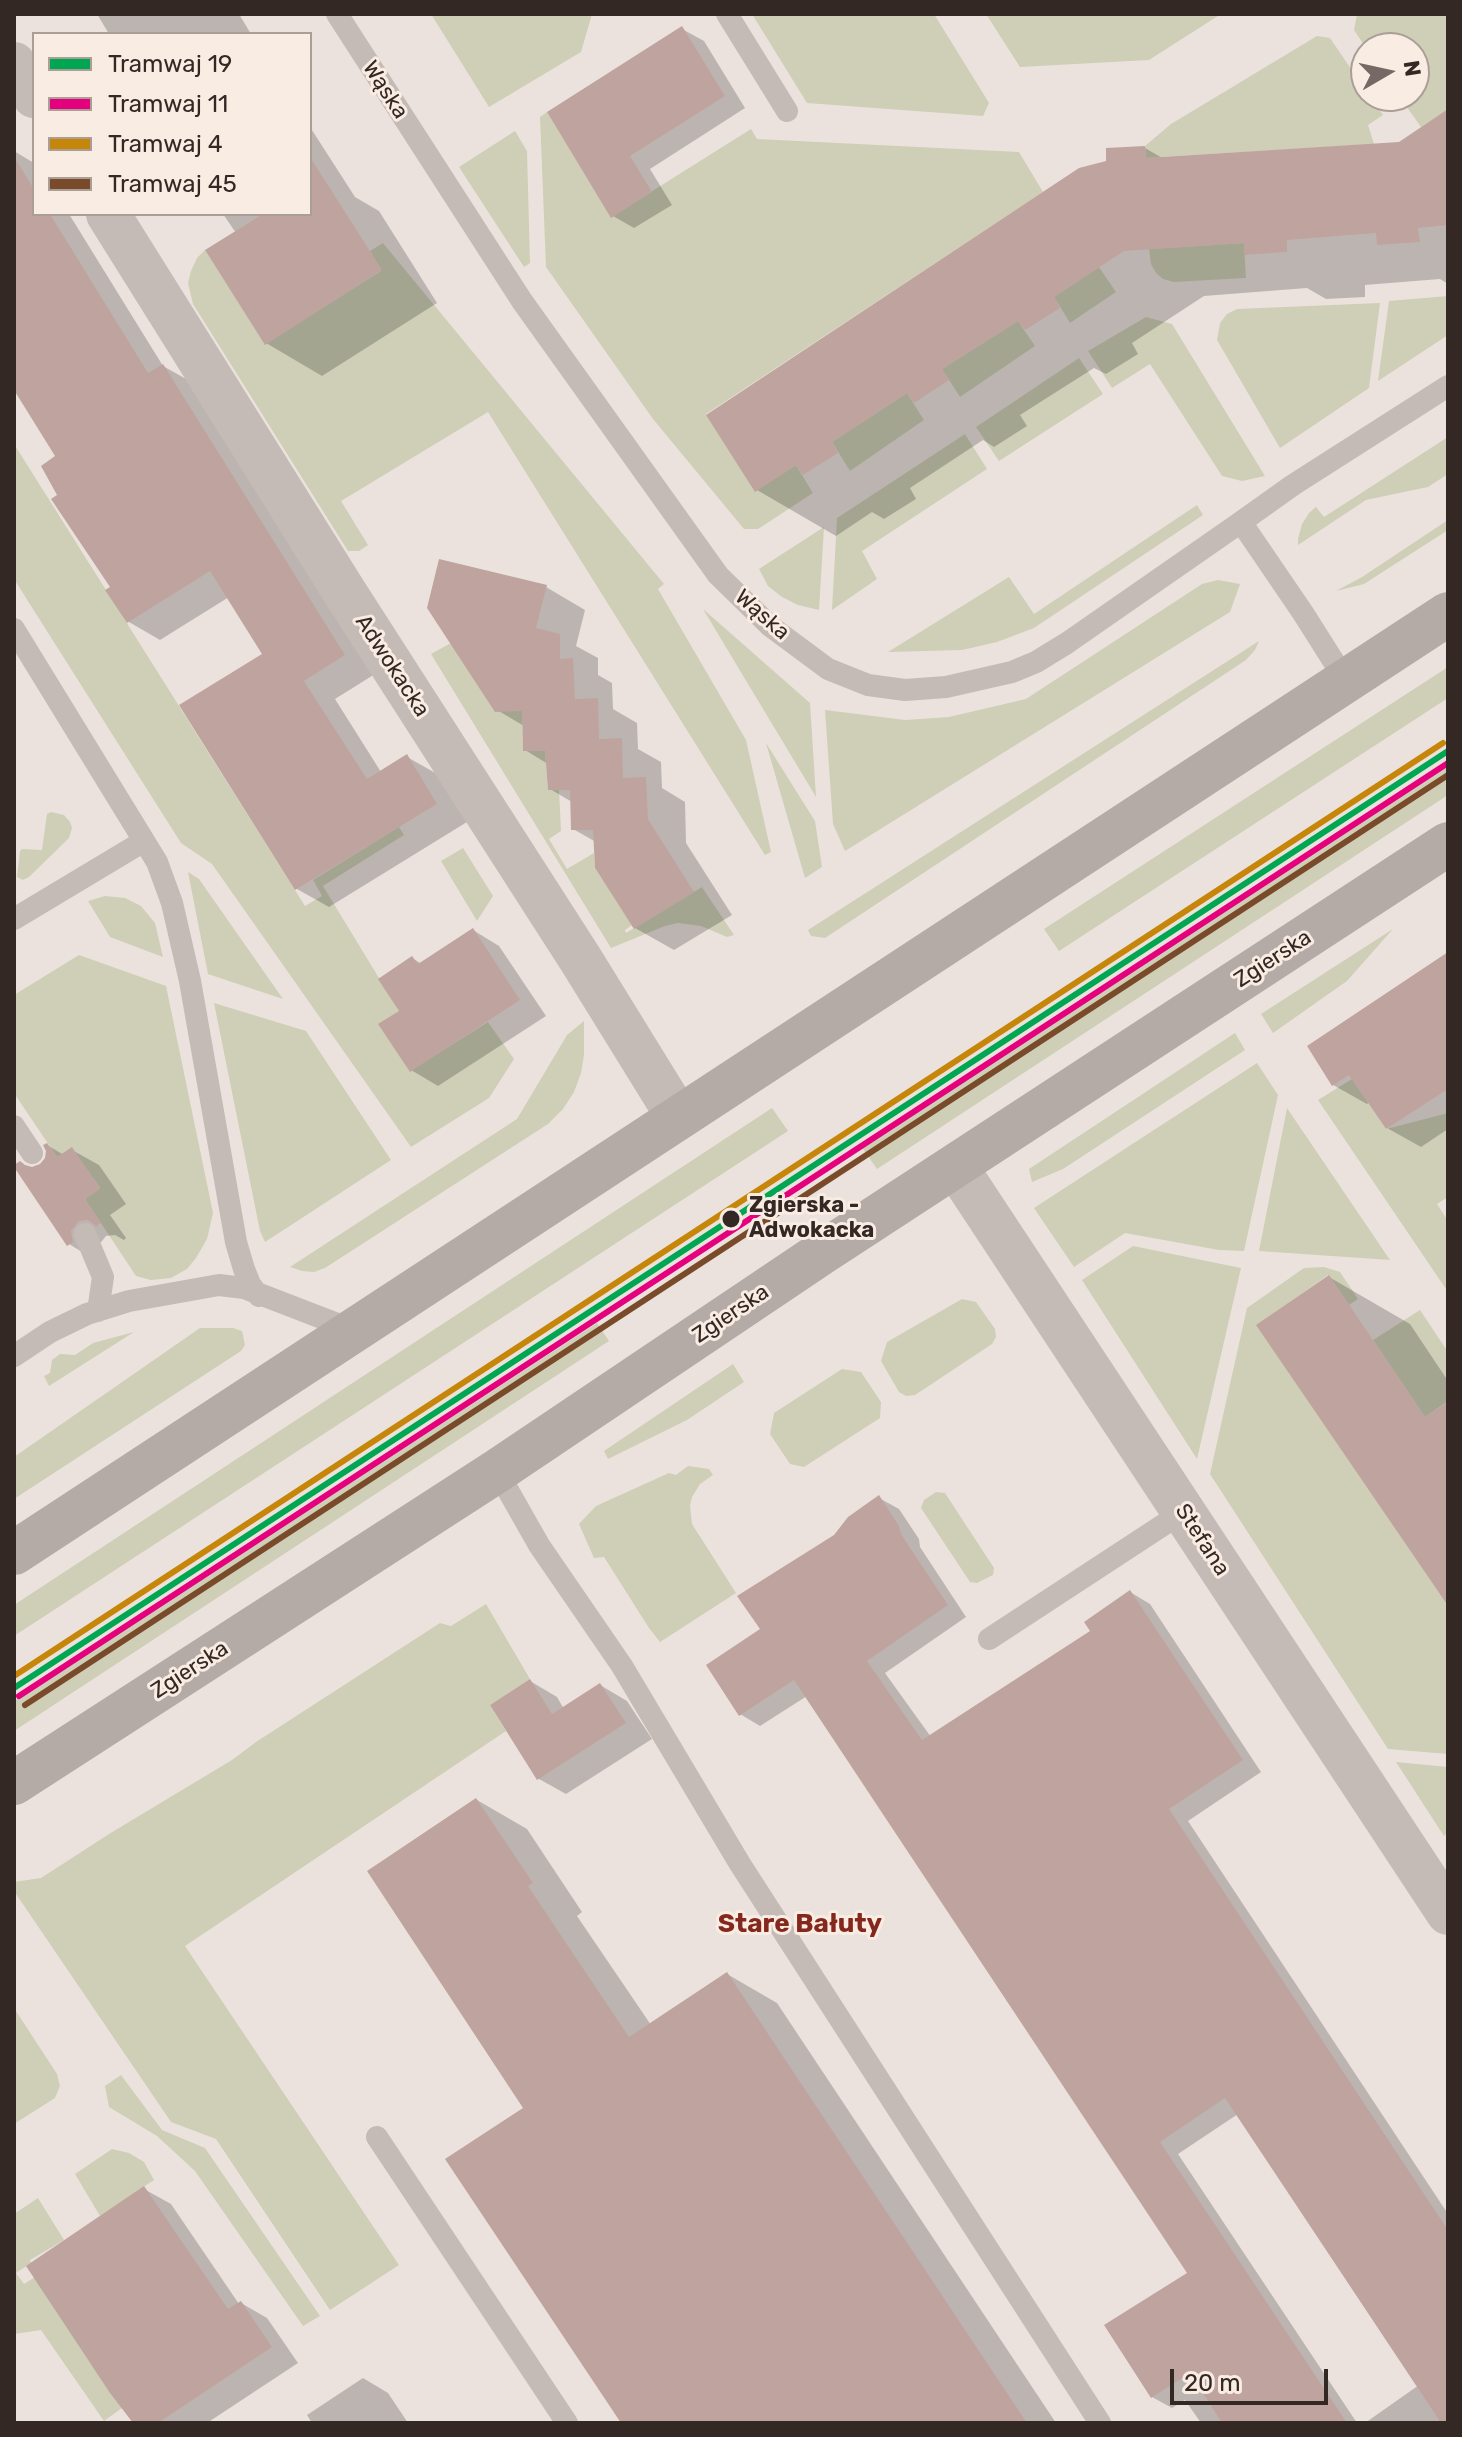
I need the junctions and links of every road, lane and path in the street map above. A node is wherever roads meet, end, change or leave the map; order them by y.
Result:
1 (337, 14) edge
2 (727, 14) edge
3 (14, 64) edge
4 (32, 93) edge
5 (787, 111) dead end
6 (109, 216) edge
7 (1448, 386) edge
8 (1241, 522) junction
9 (1448, 614) edge
10 (14, 629) edge
11 (1346, 681) junction
12 (144, 841) junction
13 (1448, 844) edge
14 (14, 919) edge
15 (678, 1117) junction
16 (14, 1126) edge
17 (32, 1153) dead end
18 (956, 1167) junction
19 (85, 1234) dead end
20 (259, 1296) junction
21 (98, 1311) junction
22 (353, 1330) junction
23 (17, 1348) edge
24 (497, 1471) junction
25 (1183, 1512) junction
26 (14, 1553) edge
27 (989, 1639) dead end
28 (14, 1783) edge
29 (1448, 1913) edge
30 (377, 2137) dead end
31 (567, 2423) edge
32 (1100, 2423) edge

1 - 8 lane, Wąska
2 - 5 lane
3 - 4 street
6 - 15 street, Adwokacka
7 - 8 lane, Wąska
8 - 11 lane
9 - 11 main road
10 - 12 lane
11 - 15 main road
12 - 14 lane
12 - 20 lane
13 - 18 main road, Zgierska
15 - 22 main road
16 - 17 lane
18 - 24 main road, Zgierska
18 - 25 street, Stefana
19 - 21 lane
20 - 21 lane
20 - 22 lane
21 - 23 lane
22 - 26 main road
24 - 28 main road, Zgierska
24 - 32 lane
25 - 27 lane
25 - 29 street, Stefana
30 - 31 lane

